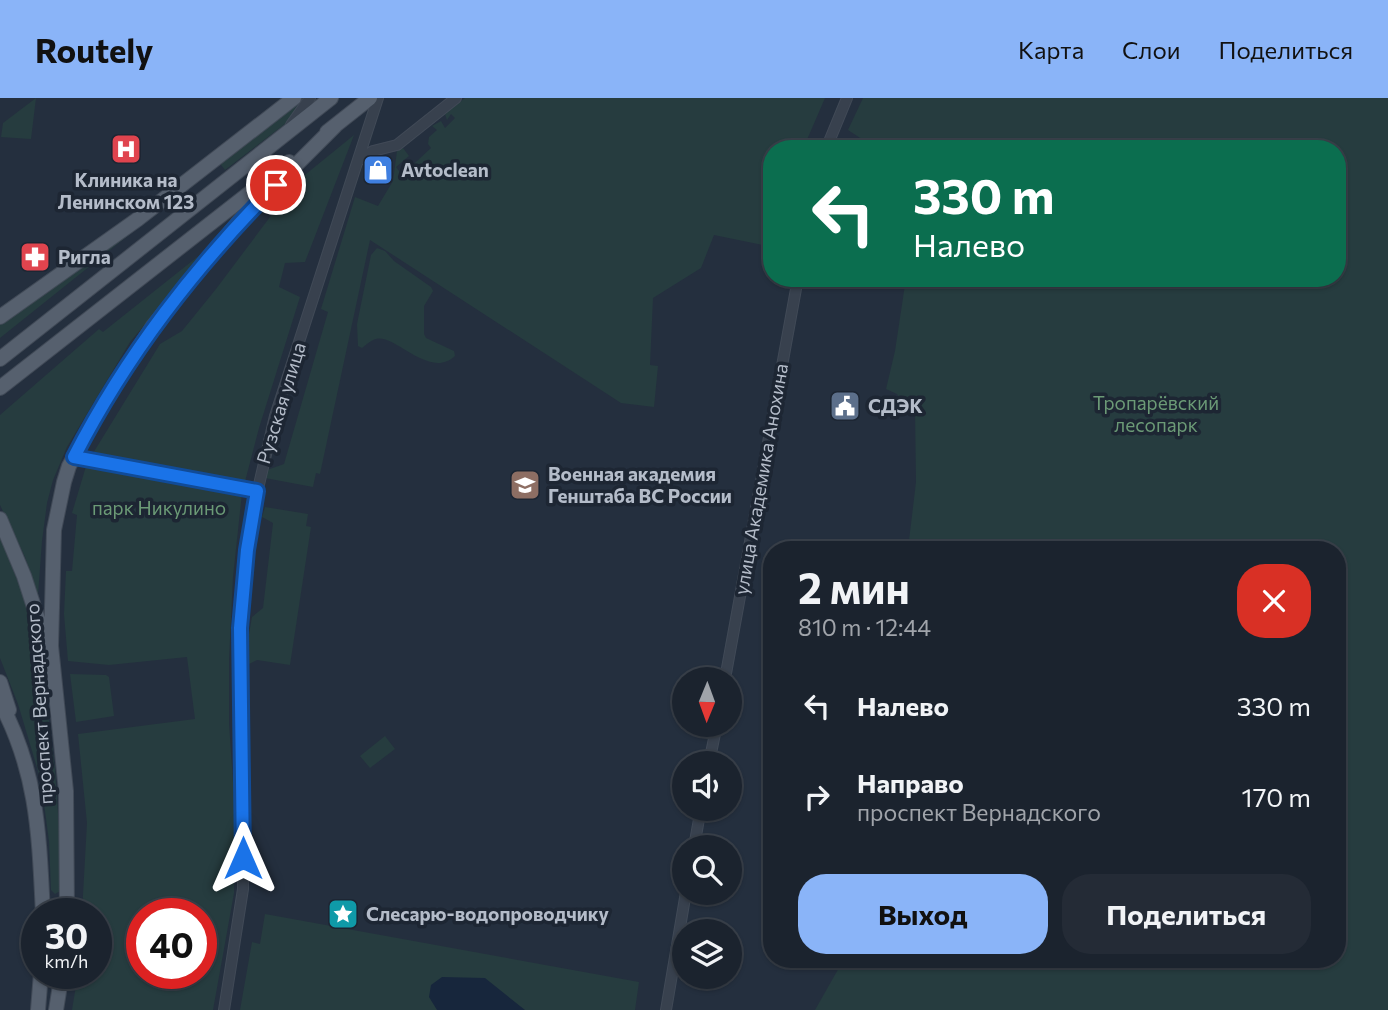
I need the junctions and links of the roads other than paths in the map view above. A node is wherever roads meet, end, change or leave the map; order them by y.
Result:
1 (294, 98) edge
2 (310, 98) edge
3 (331, 98) edge
4 (370, 98) edge
5 (377, 98) edge
6 (456, 98) edge
7 (847, 98) edge
8 (335, 126) junction
9 (285, 134) junction
10 (830, 140) edge
11 (358, 160) junction
12 (796, 287) edge
13 (0, 317) edge
14 (0, 359) edge
15 (0, 388) edge
16 (74, 457) junction
17 (257, 491) junction
18 (0, 519) edge
19 (52, 666) junction
20 (727, 667) edge
21 (0, 682) edge
22 (0, 702) edge
23 (19, 741) junction
24 (68, 885) junction
25 (42, 886) junction
26 (42, 898) edge
27 (68, 898) edge
28 (684, 905) edge
29 (40, 989) edge
30 (59, 989) edge
31 (38, 1010) edge
32 (56, 1010) edge
33 (224, 1010) edge
34 (666, 1010) edge

1 - 13 main road
2 - 9 street
3 - 9 main road
4 - 8 main road
5 - 11 street, Рузская улица
6 - 11 street
7 - 10 street
8 - 15 main road
8 - 16 main road, проспект Вернадского
9 - 14 main road
11 - 17 street, Рузская улица
12 - 20 street, улица Академика Анохина
16 - 17 street
16 - 19 main road, проспект Вернадского
17 - 33 street, Рузская улица
18 - 19 main road
19 - 24 main road, проспект Вернадского
21 - 23 main road
22 - 23 main road, проспект Вернадского
23 - 25 main road, проспект Вернадского
24 - 25 main road
24 - 27 main road, проспект Вернадского
25 - 26 main road, проспект Вернадского
28 - 34 street
29 - 31 main road
30 - 32 main road

